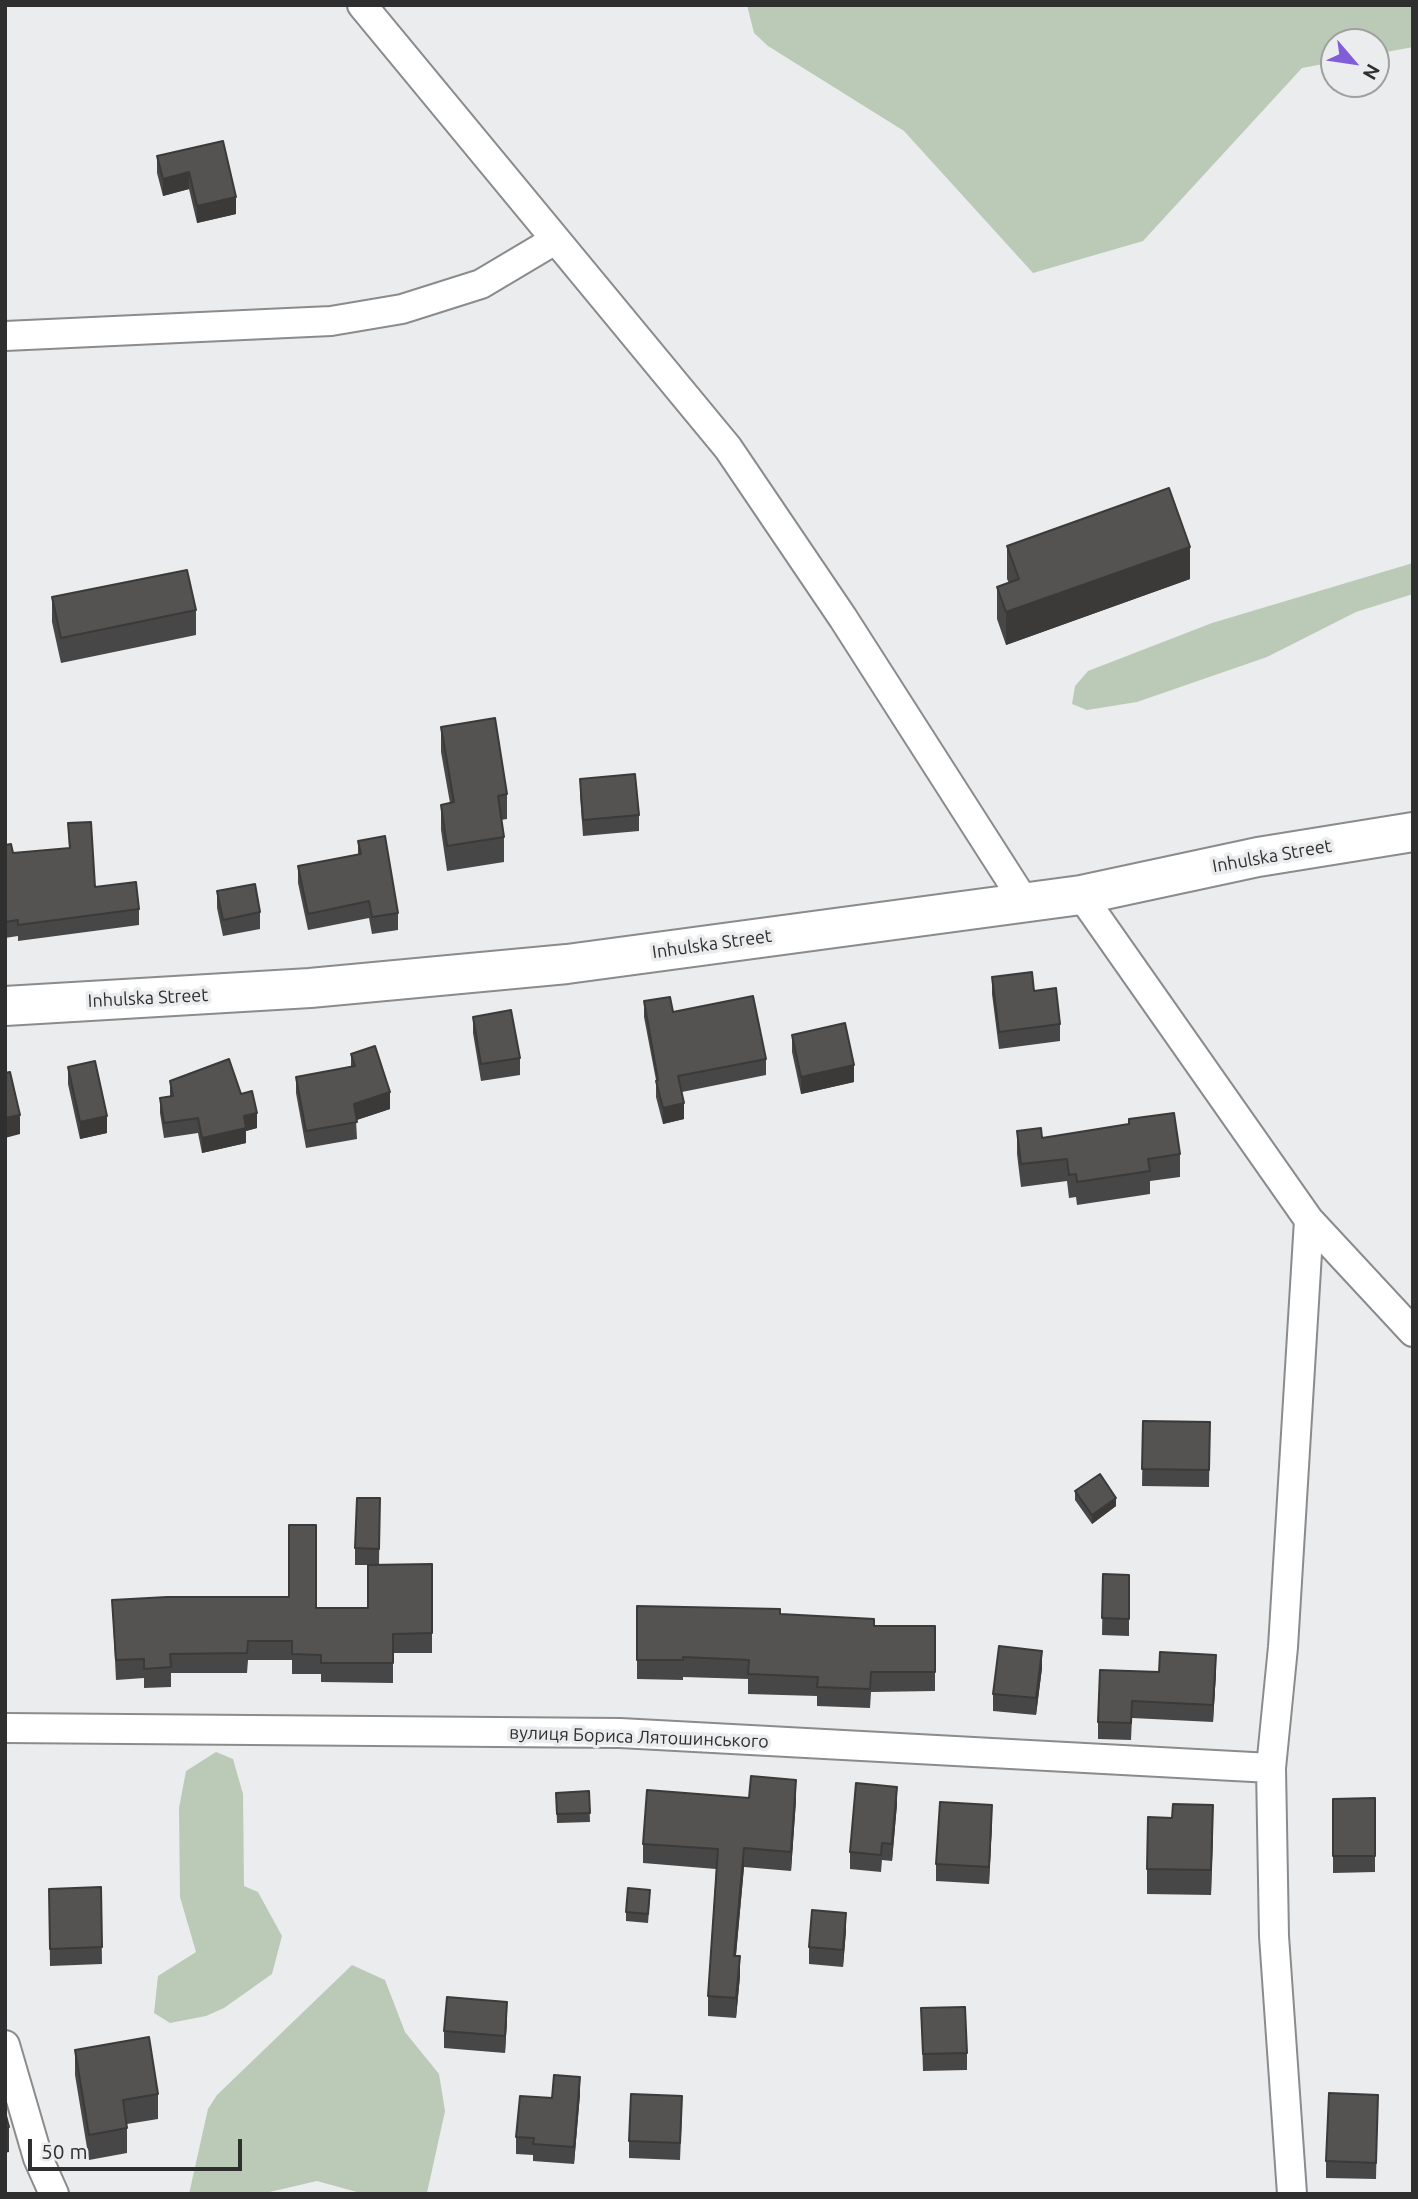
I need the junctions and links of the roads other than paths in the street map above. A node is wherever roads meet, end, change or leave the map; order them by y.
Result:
1 (362, 5) edge
2 (555, 240) junction
3 (5, 336) edge
4 (1413, 832) edge
5 (1081, 895) junction
6 (1024, 901) junction
7 (5, 1006) edge
8 (1309, 1220) junction
9 (1413, 1332) edge
10 (5, 1728) edge
11 (1271, 1768) junction
12 (5, 2045) edge
13 (54, 2194) edge
14 (1292, 2194) edge

1 - 2 street
2 - 3 street
2 - 6 street
4 - 5 street, Inhulska Street
5 - 6 street, Inhulska Street
5 - 8 street
6 - 7 street, Inhulska Street
8 - 9 street
8 - 11 street
10 - 11 street, вулиця Бориса Лятошинського
11 - 14 street
12 - 13 street

